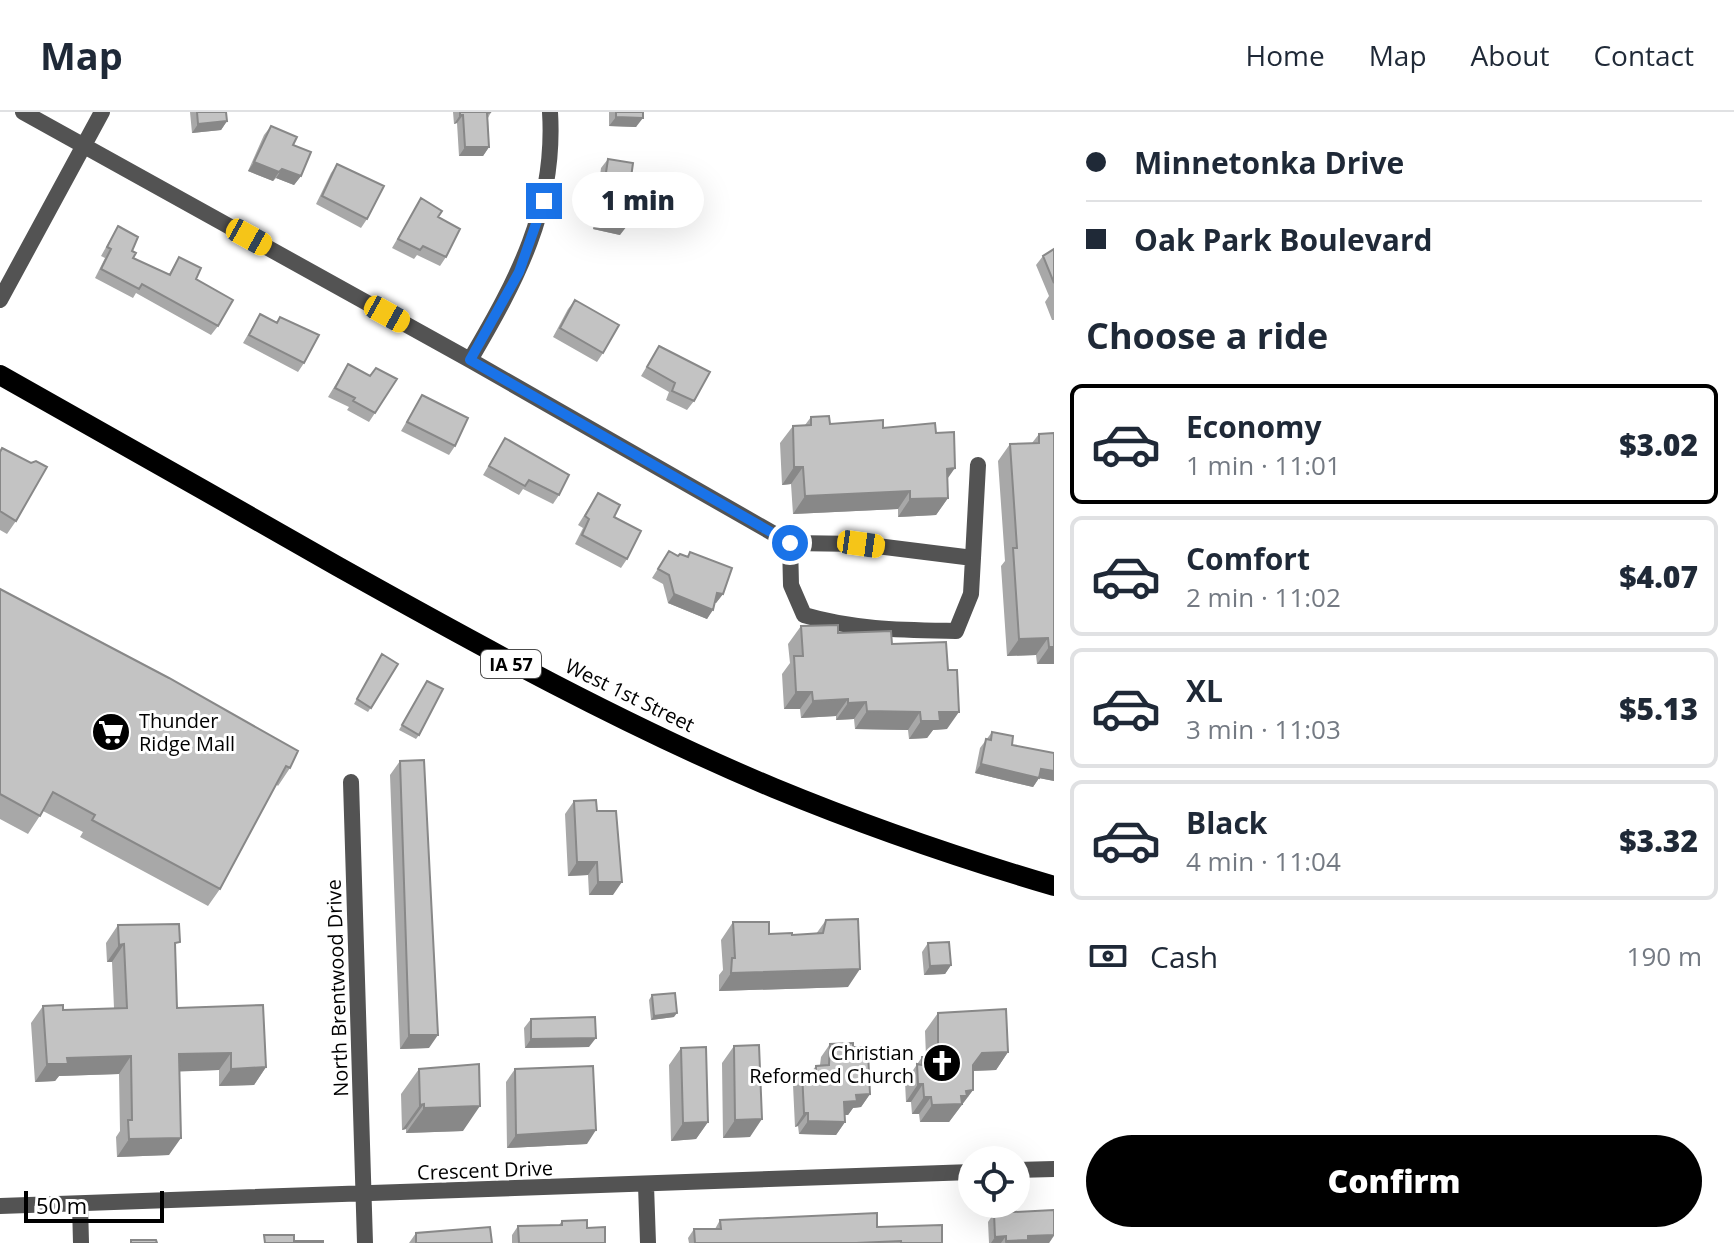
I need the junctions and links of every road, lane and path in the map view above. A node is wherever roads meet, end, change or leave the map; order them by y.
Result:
1 (23, 112) edge
2 (102, 112) edge
3 (550, 112) edge
4 (84, 145) junction
5 (0, 300) edge
6 (470, 360) junction
7 (0, 375) edge
8 (978, 465) dead end
9 (784, 540) junction
10 (973, 558) junction
11 (351, 782) dead end
12 (1054, 886) edge
13 (1054, 1169) edge
14 (1030, 1170) edge
15 (958, 1173) edge
16 (646, 1185) junction
17 (364, 1193) junction
18 (80, 1204) junction
19 (0, 1206) edge
20 (81, 1243) edge
21 (365, 1243) edge
22 (648, 1243) edge

1 - 4 street
2 - 4 street
3 - 6 street
4 - 5 street
4 - 6 street
6 - 9 street
7 - 12 main road, West 1st Street / IA 57
8 - 10 street
9 - 10 street
9 - 10 street
11 - 17 street, North Brentwood Drive
13 - 14 street
15 - 16 street, Crescent Drive
16 - 17 street, Crescent Drive
16 - 22 street
17 - 18 street, Crescent Drive
17 - 21 street, North Brentwood Drive
18 - 19 street, Crescent Drive
18 - 20 street

